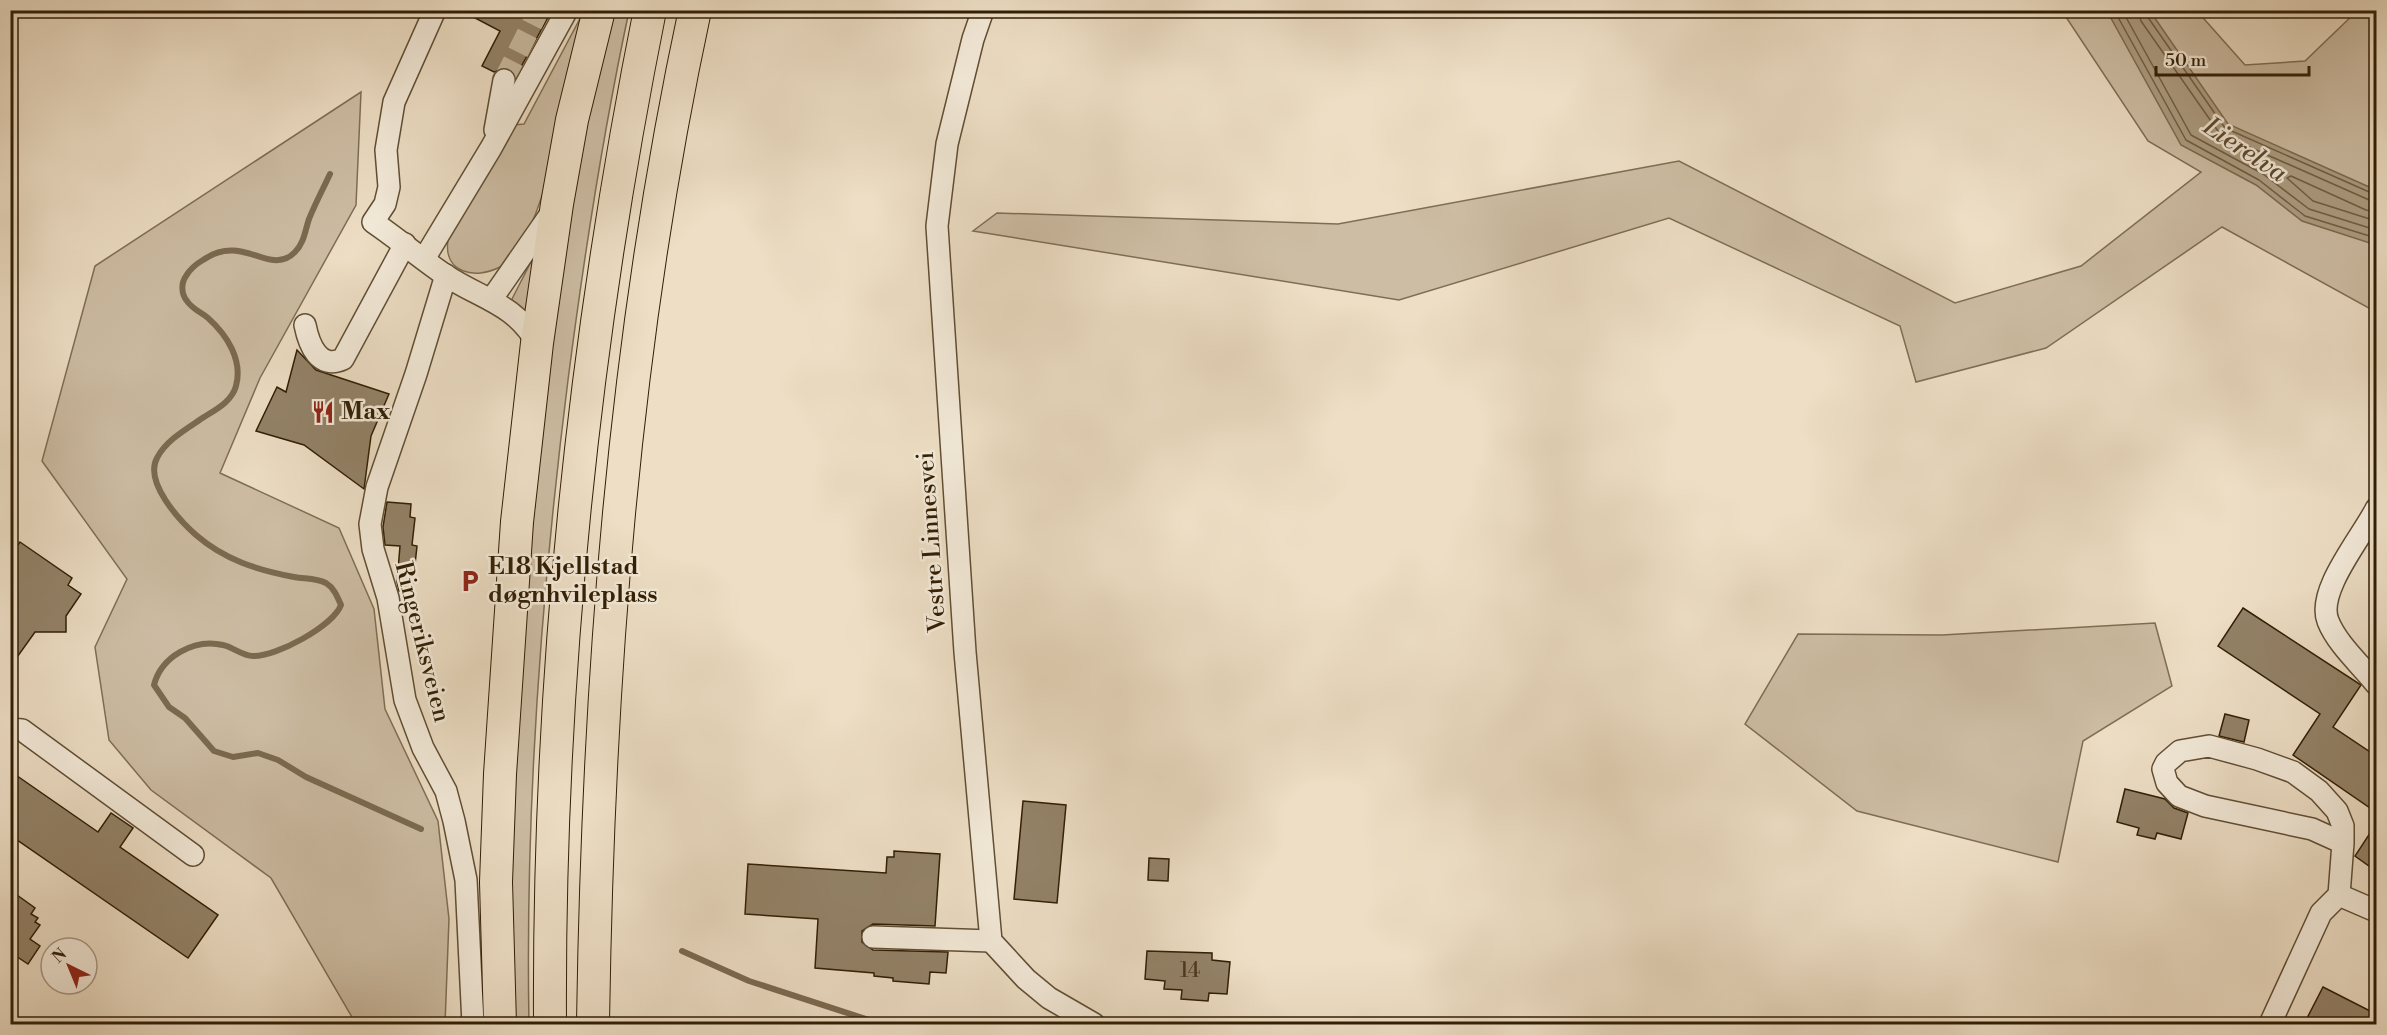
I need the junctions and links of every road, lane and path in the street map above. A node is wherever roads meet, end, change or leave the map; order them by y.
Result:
1 (435, 10) edge
2 (567, 10) edge
3 (599, 10) edge
4 (650, 10) edge
5 (695, 10) edge
6 (983, 10) edge
7 (504, 80) tunnel mouth
8 (491, 148) junction
9 (557, 204) junction
10 (405, 244) junction
11 (424, 259) junction
12 (446, 275) junction
13 (491, 300) junction
14 (305, 325) dead end
15 (537, 343) junction
16 (2376, 509) edge
17 (2376, 684) edge
18 (10, 729) edge
19 (2343, 843) junction
20 (194, 855) dead end
21 (2338, 895) junction
22 (2376, 911) edge
23 (873, 937) dead end
24 (991, 941) junction
25 (473, 1024) edge
26 (500, 1024) edge
27 (550, 1024) edge
28 (593, 1024) edge
29 (1094, 1024) edge
30 (2270, 1024) edge

1 - 10 street
2 - 8 street
3 - 9 highway
4 - 27 highway
5 - 28 highway
6 - 24 street, Vestre Linnesvei
7 - 8 street
8 - 11 street
9 - 13 street
9 - 15 highway
10 - 11 street
10 - 14 street
11 - 12 street
12 - 13 street
12 - 25 street, Ringeriksveien
13 - 15 street
15 - 26 highway
16 - 17 street
18 - 20 street
19 - 19 street
19 - 21 street
21 - 22 street
21 - 30 street
23 - 24 street
24 - 29 street

